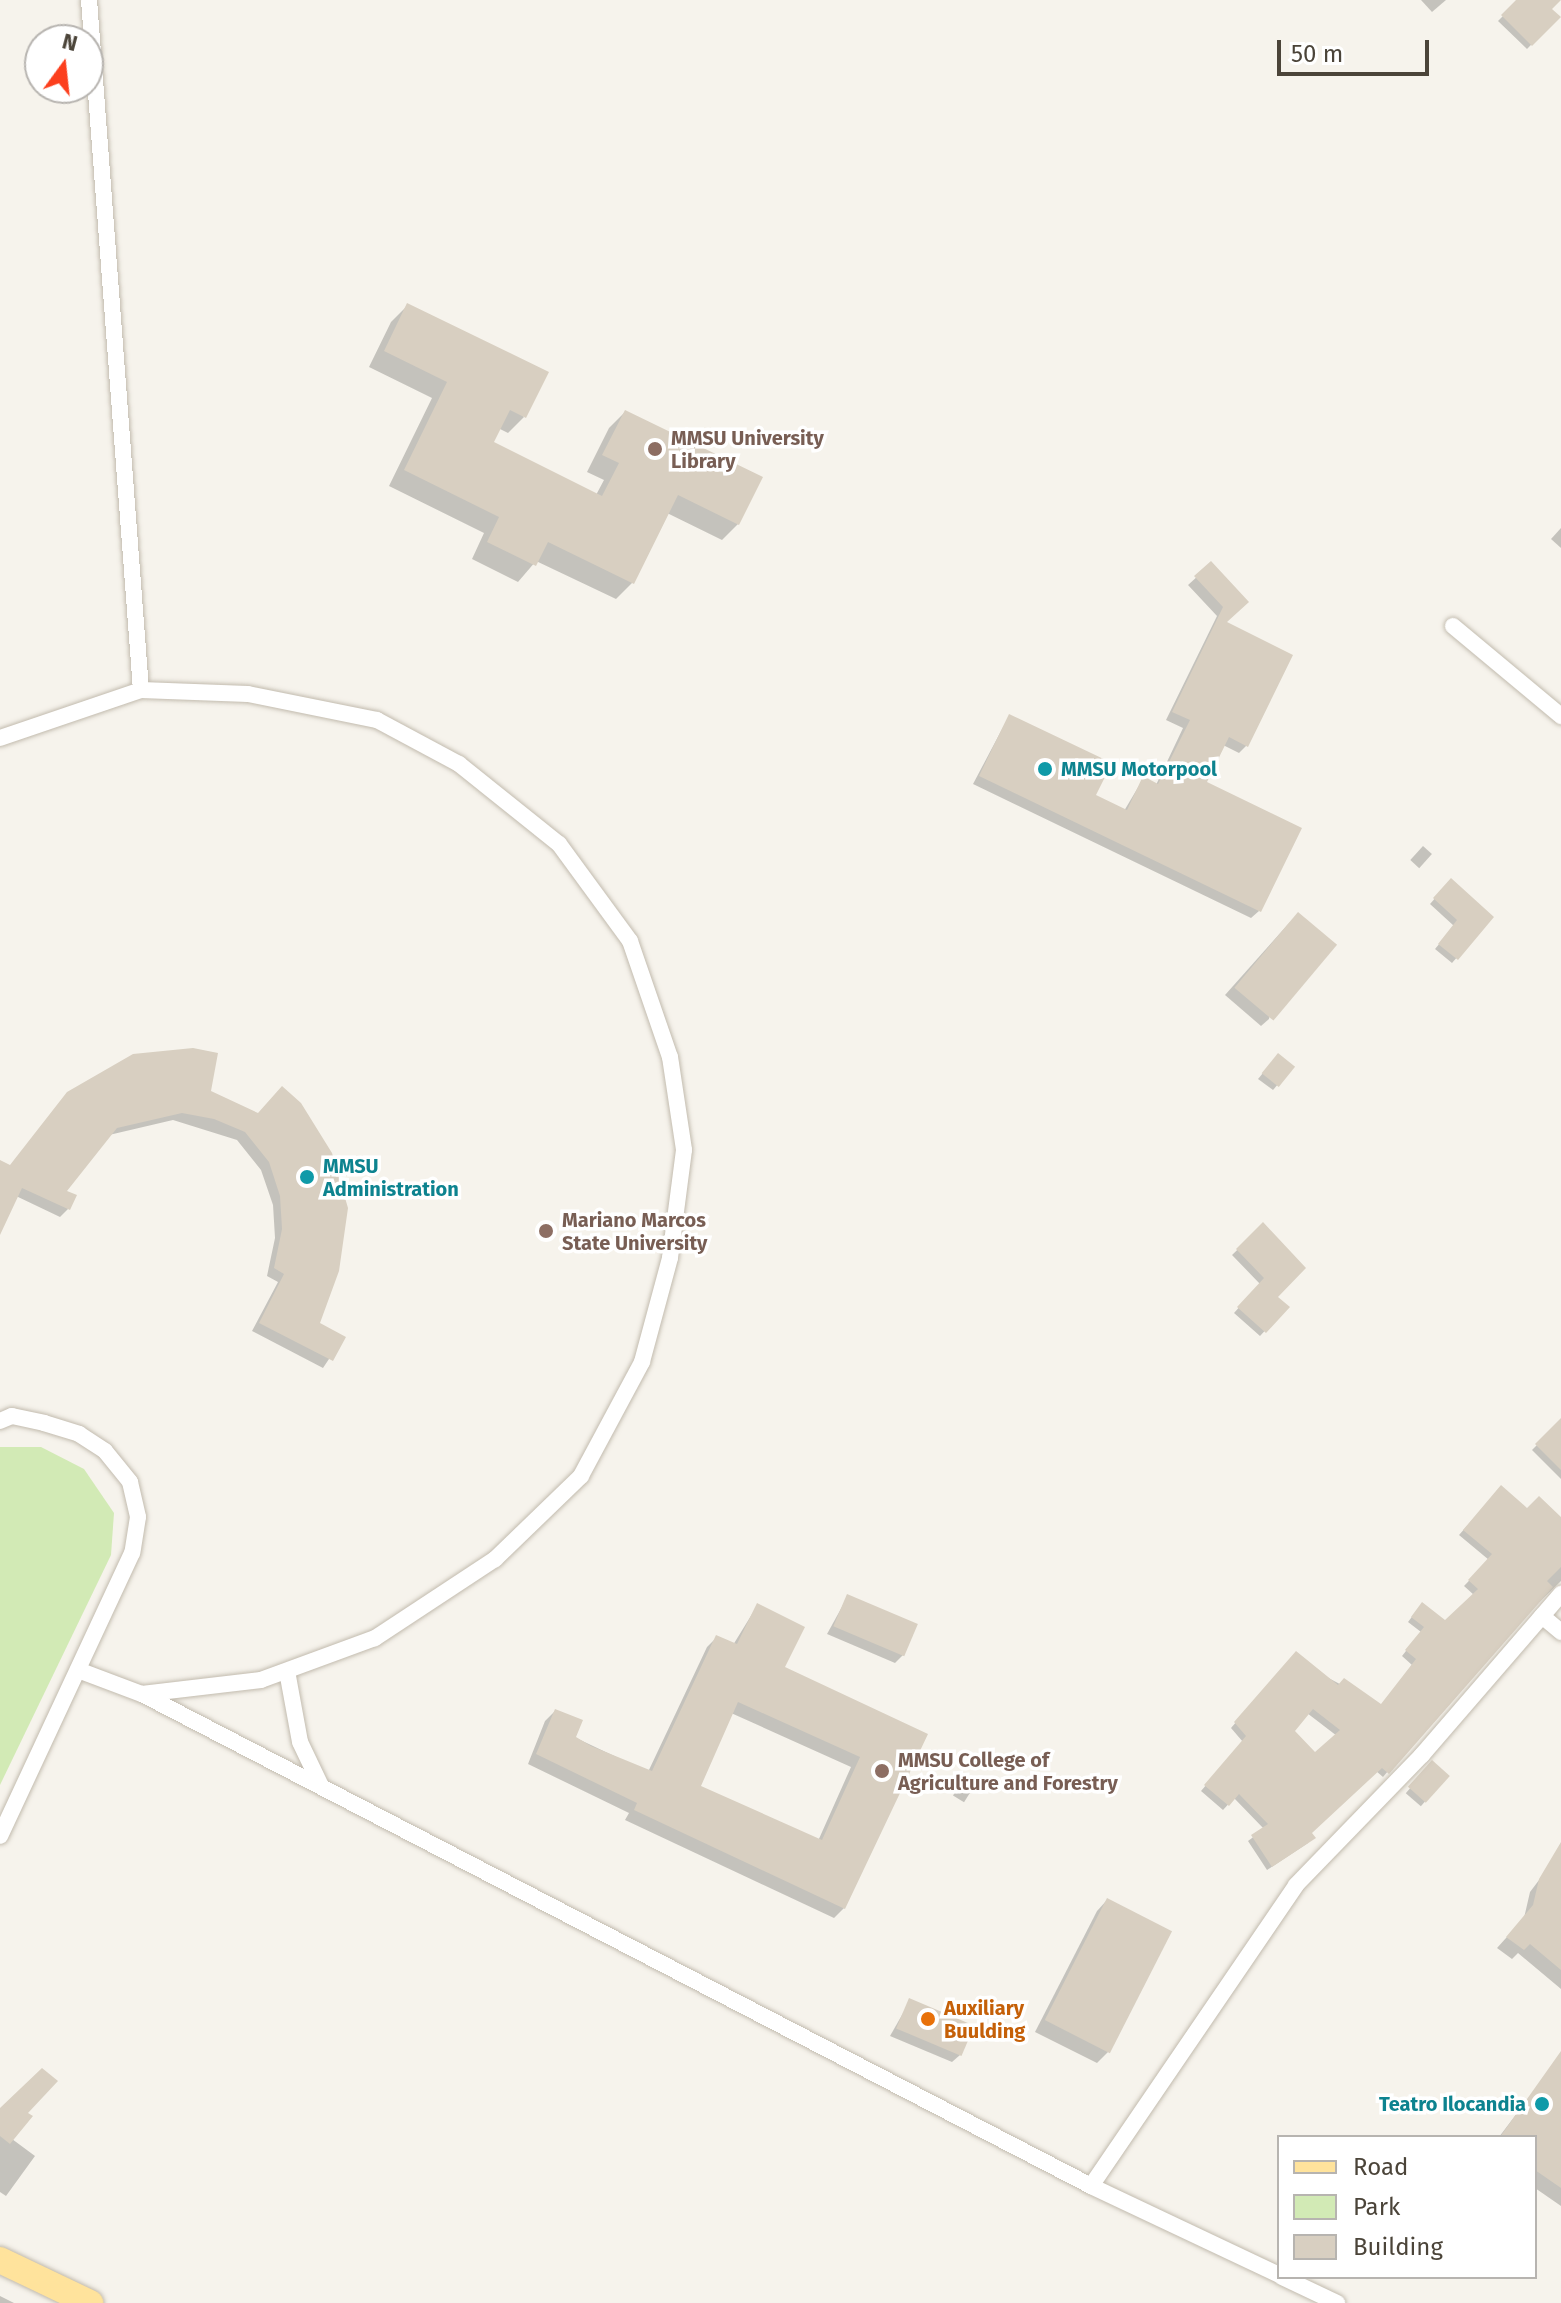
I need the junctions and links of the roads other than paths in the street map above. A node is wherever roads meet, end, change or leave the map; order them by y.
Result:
1 (89, 0) edge
2 (1453, 626) dead end
3 (141, 690) junction
4 (1561, 716) edge
5 (0, 738) edge
6 (0, 1421) edge
7 (1561, 1594) edge
8 (1542, 1616) junction
9 (1561, 1632) edge
10 (78, 1670) junction
11 (287, 1671) junction
12 (142, 1694) junction
13 (321, 1786) junction
14 (0, 1836) edge
15 (1091, 2186) junction
16 (0, 2260) edge
17 (1277, 2274) edge
18 (1287, 2279) edge
19 (90, 2303) edge
20 (1337, 2303) edge

1 - 3 street
2 - 4 street
3 - 5 street
3 - 11 street
6 - 10 street
7 - 8 street
8 - 9 street
8 - 15 street
10 - 12 street
10 - 14 street
11 - 12 street
11 - 13 street
12 - 13 street
13 - 15 street
15 - 17 street
16 - 19 main road
18 - 20 street

